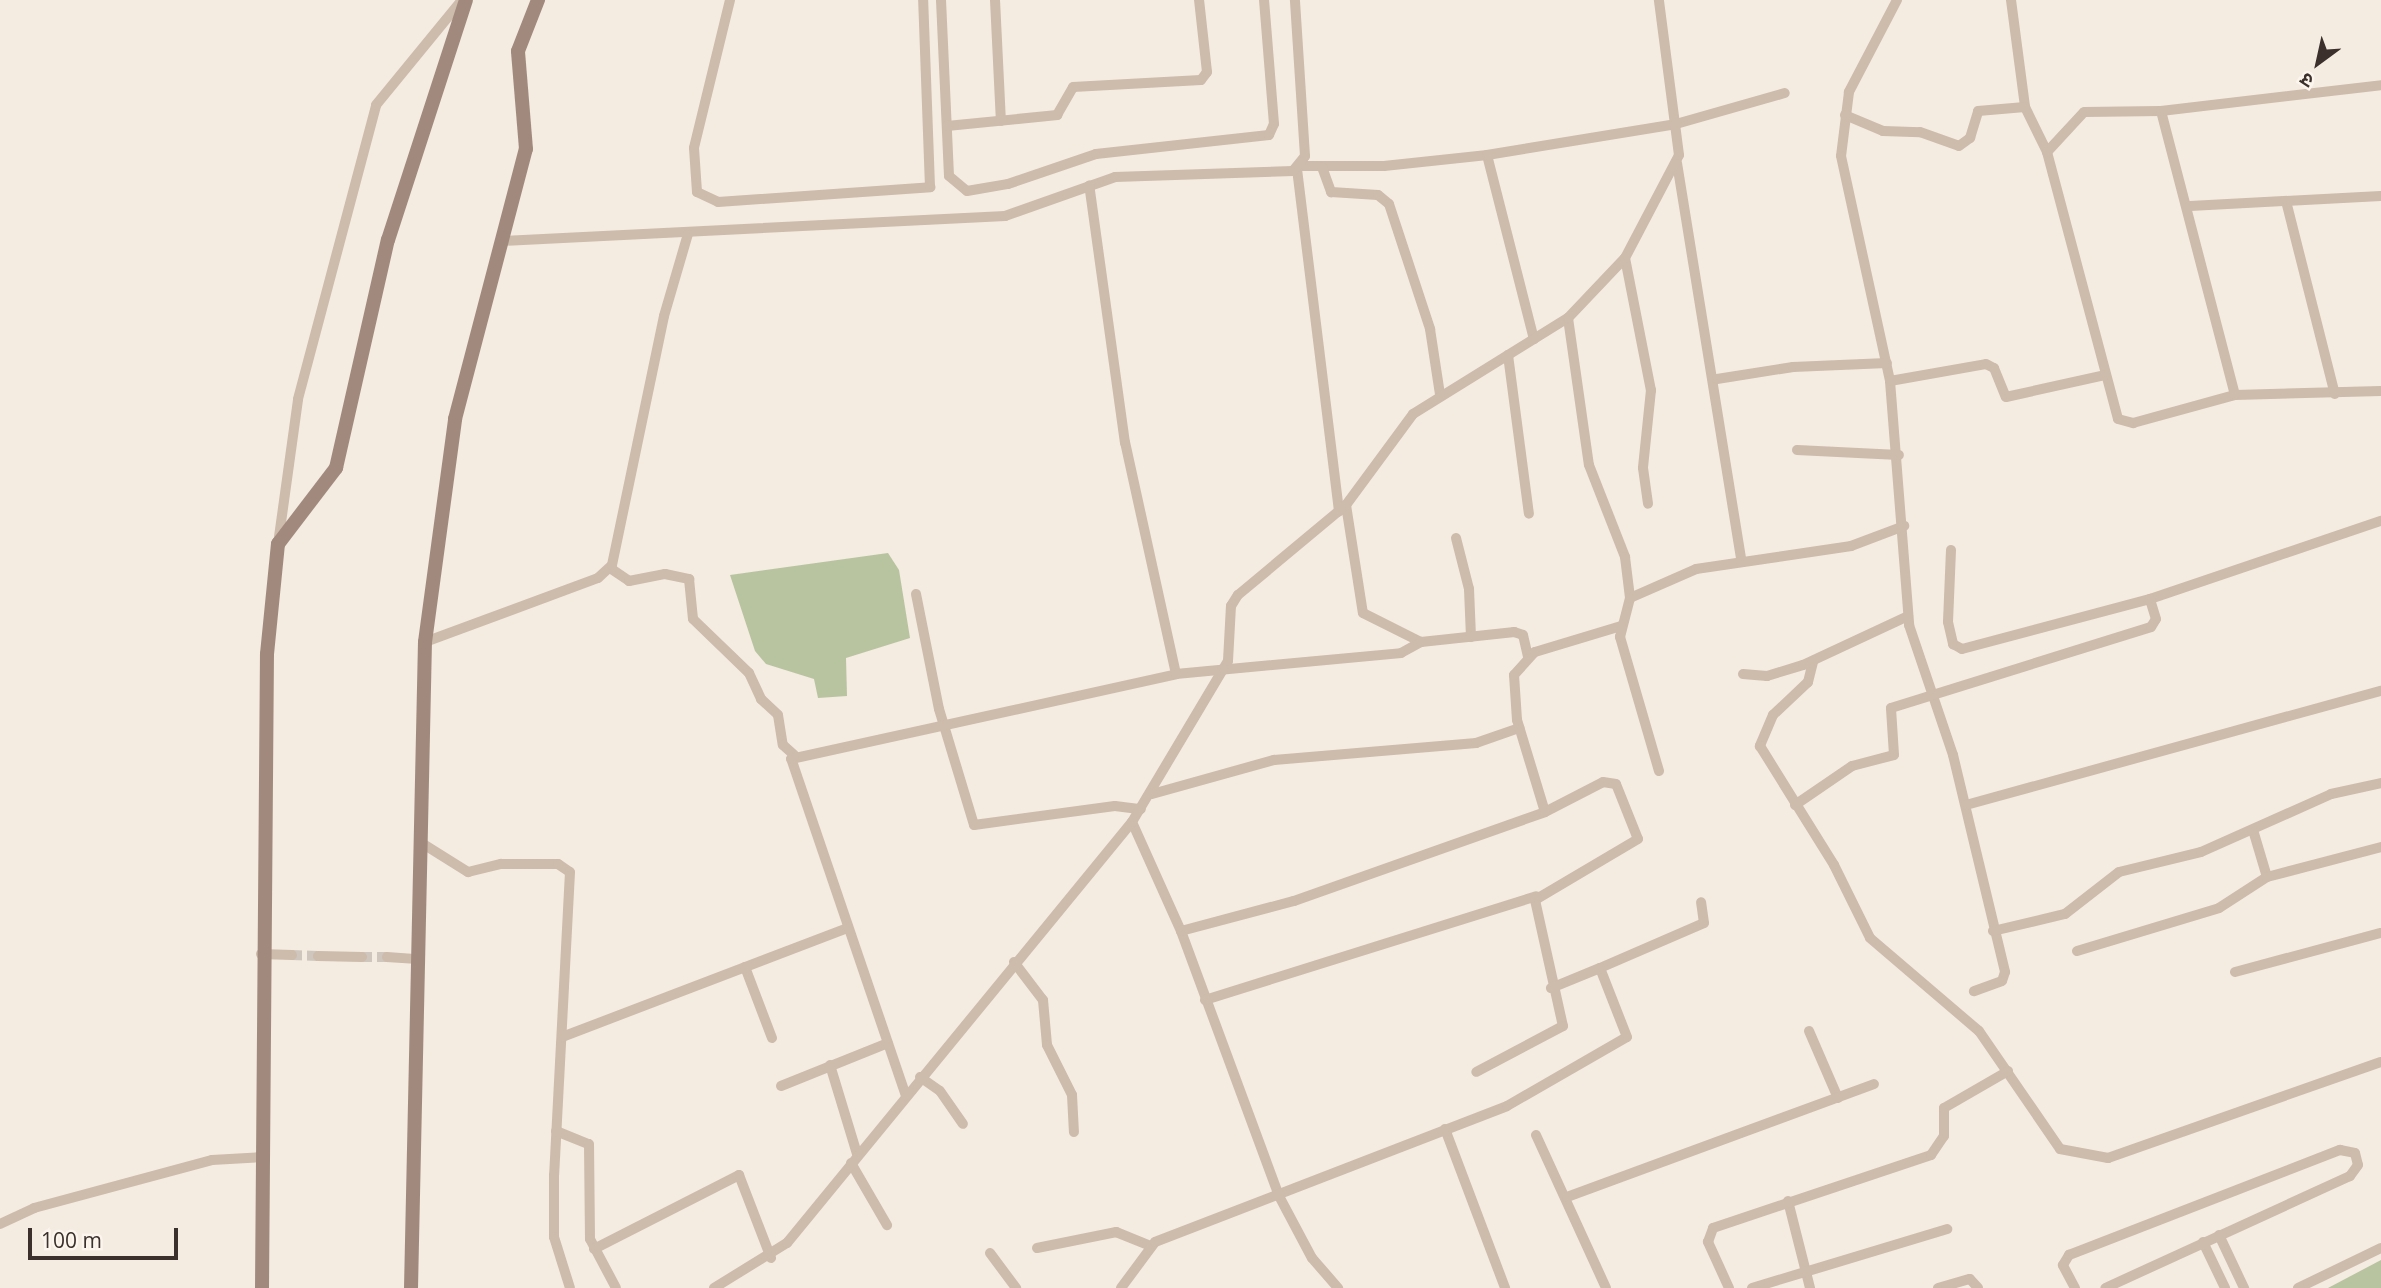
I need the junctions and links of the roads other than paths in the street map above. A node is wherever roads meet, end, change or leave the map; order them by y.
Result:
1 (464, 0) edge
2 (538, 0) edge
3 (730, 0) edge
4 (923, 0) edge
5 (941, 0) edge
6 (995, 0) edge
7 (1199, 0) edge
8 (1265, 0) edge
9 (1295, 0) edge
10 (1659, 0) edge
11 (1897, 0) edge
12 (2011, 0) edge
13 (2381, 85) edge
14 (1785, 93) dead end
15 (2025, 107) junction
16 (2161, 111) junction
17 (1844, 115) junction
18 (1001, 121) junction
19 (1676, 124) junction
20 (947, 126) junction
21 (2048, 152) junction
22 (1487, 155) junction
23 (1677, 163) junction
24 (1322, 167) junction
25 (1299, 168) junction
26 (1089, 185) junction
27 (2381, 196) edge
28 (2286, 201) junction
29 (2190, 206) junction
30 (688, 234) junction
31 (501, 241) junction
32 (1625, 258) junction
33 (1568, 318) junction
34 (1534, 339) junction
35 (1508, 355) junction
36 (1887, 363) junction
37 (2105, 375) junction
38 (1717, 379) junction
39 (1890, 381) junction
40 (2381, 391) edge
41 (1440, 394) junction
42 (2335, 394) junction
43 (2235, 395) junction
44 (1797, 450) dead end
45 (1899, 455) junction
46 (1648, 504) dead end
47 (1343, 508) junction
48 (1529, 514) dead end
49 (2381, 521) edge
50 (1904, 526) junction
51 (1456, 538) dead end
52 (278, 544) junction
53 (1951, 550) dead end
54 (1741, 558) junction
55 (610, 568) junction
56 (916, 594) dead end
57 (1630, 598) junction
58 (2150, 599) junction
59 (1908, 616) junction
60 (1621, 626) junction
61 (1471, 637) junction
62 (425, 642) junction
63 (1421, 642) junction
64 (1528, 656) junction
65 (1813, 662) junction
66 (1223, 669) junction
67 (1176, 674) junction
68 (1743, 674) dead end
69 (2381, 691) edge
70 (1933, 696) junction
71 (944, 724) junction
72 (1519, 727) junction
73 (794, 755) junction
74 (1659, 771) dead end
75 (2381, 783) edge
76 (1152, 794) junction
77 (1795, 805) junction
78 (1966, 805) junction
79 (1141, 809) junction
80 (1545, 812) junction
81 (1132, 822) junction
82 (2253, 830) junction
83 (420, 842) junction
84 (2381, 847) edge
85 (2267, 877) junction
86 (1536, 896) junction
87 (1702, 902) dead end
88 (848, 928) junction
89 (1993, 930) junction
90 (1181, 931) junction
91 (2381, 933) edge
92 (2077, 951) dead end
93 (261, 954) junction
94 (292, 955) tunnel mouth
95 (318, 956) tunnel mouth
96 (362, 957) tunnel mouth
97 (387, 957) tunnel mouth
98 (414, 959) junction
99 (1014, 962) junction
100 (746, 967) junction
101 (1600, 968) junction
102 (2235, 972) dead end
103 (1551, 988) junction
104 (1974, 991) dead end
105 (1205, 1000) junction
106 (1809, 1031) dead end
107 (562, 1037) junction
108 (772, 1038) dead end
109 (888, 1043) junction
110 (2381, 1062) edge
111 (830, 1065) junction
112 (2008, 1071) junction
113 (1476, 1072) dead end
114 (920, 1077) junction
115 (1874, 1084) dead end
116 (781, 1086) dead end
117 (906, 1096) junction
118 (1838, 1098) junction
119 (963, 1124) dead end
120 (1445, 1129) junction
121 (556, 1131) junction
122 (1074, 1132) dead end
123 (1536, 1135) dead end
124 (263, 1157) junction
125 (854, 1159) junction
126 (1279, 1196) junction
127 (1567, 1197) junction
128 (1788, 1201) junction
129 (0, 1224) edge
130 (887, 1226) dead end
131 (1947, 1230) dead end
132 (2219, 1235) junction
133 (2203, 1242) junction
134 (1150, 1247) junction
135 (1037, 1248) dead end
136 (2381, 1248) edge
137 (594, 1249) junction
138 (990, 1254) dead end
139 (771, 1258) junction
140 (1803, 1269) junction
141 (262, 1288) edge
142 (411, 1288) edge
143 (570, 1288) edge
144 (616, 1288) edge
145 (714, 1288) edge
146 (1016, 1288) edge
147 (1121, 1288) edge
148 (1338, 1288) edge
149 (1505, 1288) edge
150 (1606, 1288) edge
151 (1729, 1288) edge
152 (1752, 1288) edge
153 (1810, 1288) edge
154 (1938, 1288) edge
155 (1978, 1288) edge
156 (2075, 1288) edge
157 (2105, 1288) edge
158 (2225, 1288) edge
159 (2244, 1288) edge
160 (2298, 1288) edge

1 - 52 main road
1 - 52 street
2 - 31 main road
3 - 4 street
5 - 20 street
6 - 18 street
7 - 18 street
8 - 20 street
9 - 25 street
10 - 19 street
11 - 17 street
12 - 15 street
13 - 16 street
14 - 19 street
15 - 17 street
15 - 21 street
16 - 21 street
16 - 29 street
17 - 36 street
18 - 20 street
19 - 22 street
19 - 23 street
21 - 37 street
22 - 24 street
22 - 34 street
23 - 32 street
23 - 38 street
24 - 25 street
24 - 41 street
25 - 26 street
25 - 47 street
26 - 30 street
26 - 67 street
27 - 28 street
28 - 29 street
28 - 42 street
29 - 43 street
30 - 31 street
30 - 55 street
31 - 62 main road
32 - 33 street
32 - 46 street
33 - 34 street
33 - 57 street
34 - 35 street
35 - 41 street
35 - 48 street
36 - 38 street
36 - 39 street
37 - 39 street
37 - 43 street
38 - 54 street
39 - 45 street
40 - 42 street
41 - 47 street
42 - 43 street
44 - 45 street
45 - 50 street
47 - 63 street
47 - 66 street
49 - 58 street
50 - 54 street
50 - 59 street
51 - 61 street
52 - 93 main road
53 - 58 street
54 - 57 street
55 - 62 street
55 - 73 street
56 - 71 street
57 - 60 street
58 - 70 street
59 - 65 street
59 - 70 street
60 - 64 street
60 - 74 street
61 - 63 street
61 - 64 street
62 - 83 main road
63 - 66 street
64 - 72 street
65 - 68 street
65 - 77 street
66 - 67 street
66 - 76 street
67 - 71 street
69 - 78 street
70 - 77 street
70 - 78 street
71 - 73 street
71 - 79 street
72 - 76 street
72 - 80 street
73 - 88 street
75 - 82 street
76 - 79 street
77 - 112 street
78 - 89 street
79 - 81 street
80 - 86 street
80 - 90 street
81 - 90 street
81 - 99 street
82 - 85 street
82 - 89 street
83 - 98 main road
83 - 107 street
84 - 85 street
85 - 92 street
86 - 103 street
86 - 105 street
87 - 101 street
88 - 100 street
88 - 109 street
89 - 104 street
90 - 105 street
91 - 102 street
93 - 94 street
93 - 124 main road
95 - 96 street
97 - 98 street
98 - 142 main road
99 - 114 street
99 - 122 street
100 - 107 street
100 - 108 street
101 - 103 street
101 - 120 street
103 - 113 street
105 - 126 street
106 - 118 street
107 - 121 street
109 - 111 street
109 - 117 street
110 - 112 street
111 - 116 street
111 - 125 street
112 - 128 street
114 - 117 street
114 - 119 street
115 - 118 street
117 - 125 street
118 - 127 street
120 - 126 street
120 - 149 street
121 - 137 street
121 - 143 street
123 - 127 street
124 - 129 street
124 - 141 main road
125 - 130 street
125 - 139 street
126 - 134 street
126 - 148 street
127 - 150 street
128 - 140 street
128 - 151 street
131 - 140 street
132 - 133 street
132 - 156 street
132 - 159 street
133 - 157 street
133 - 158 street
134 - 135 street
134 - 147 street
136 - 160 street
137 - 139 street
137 - 144 street
138 - 146 street
139 - 145 street
140 - 152 street
140 - 153 street
154 - 155 street

